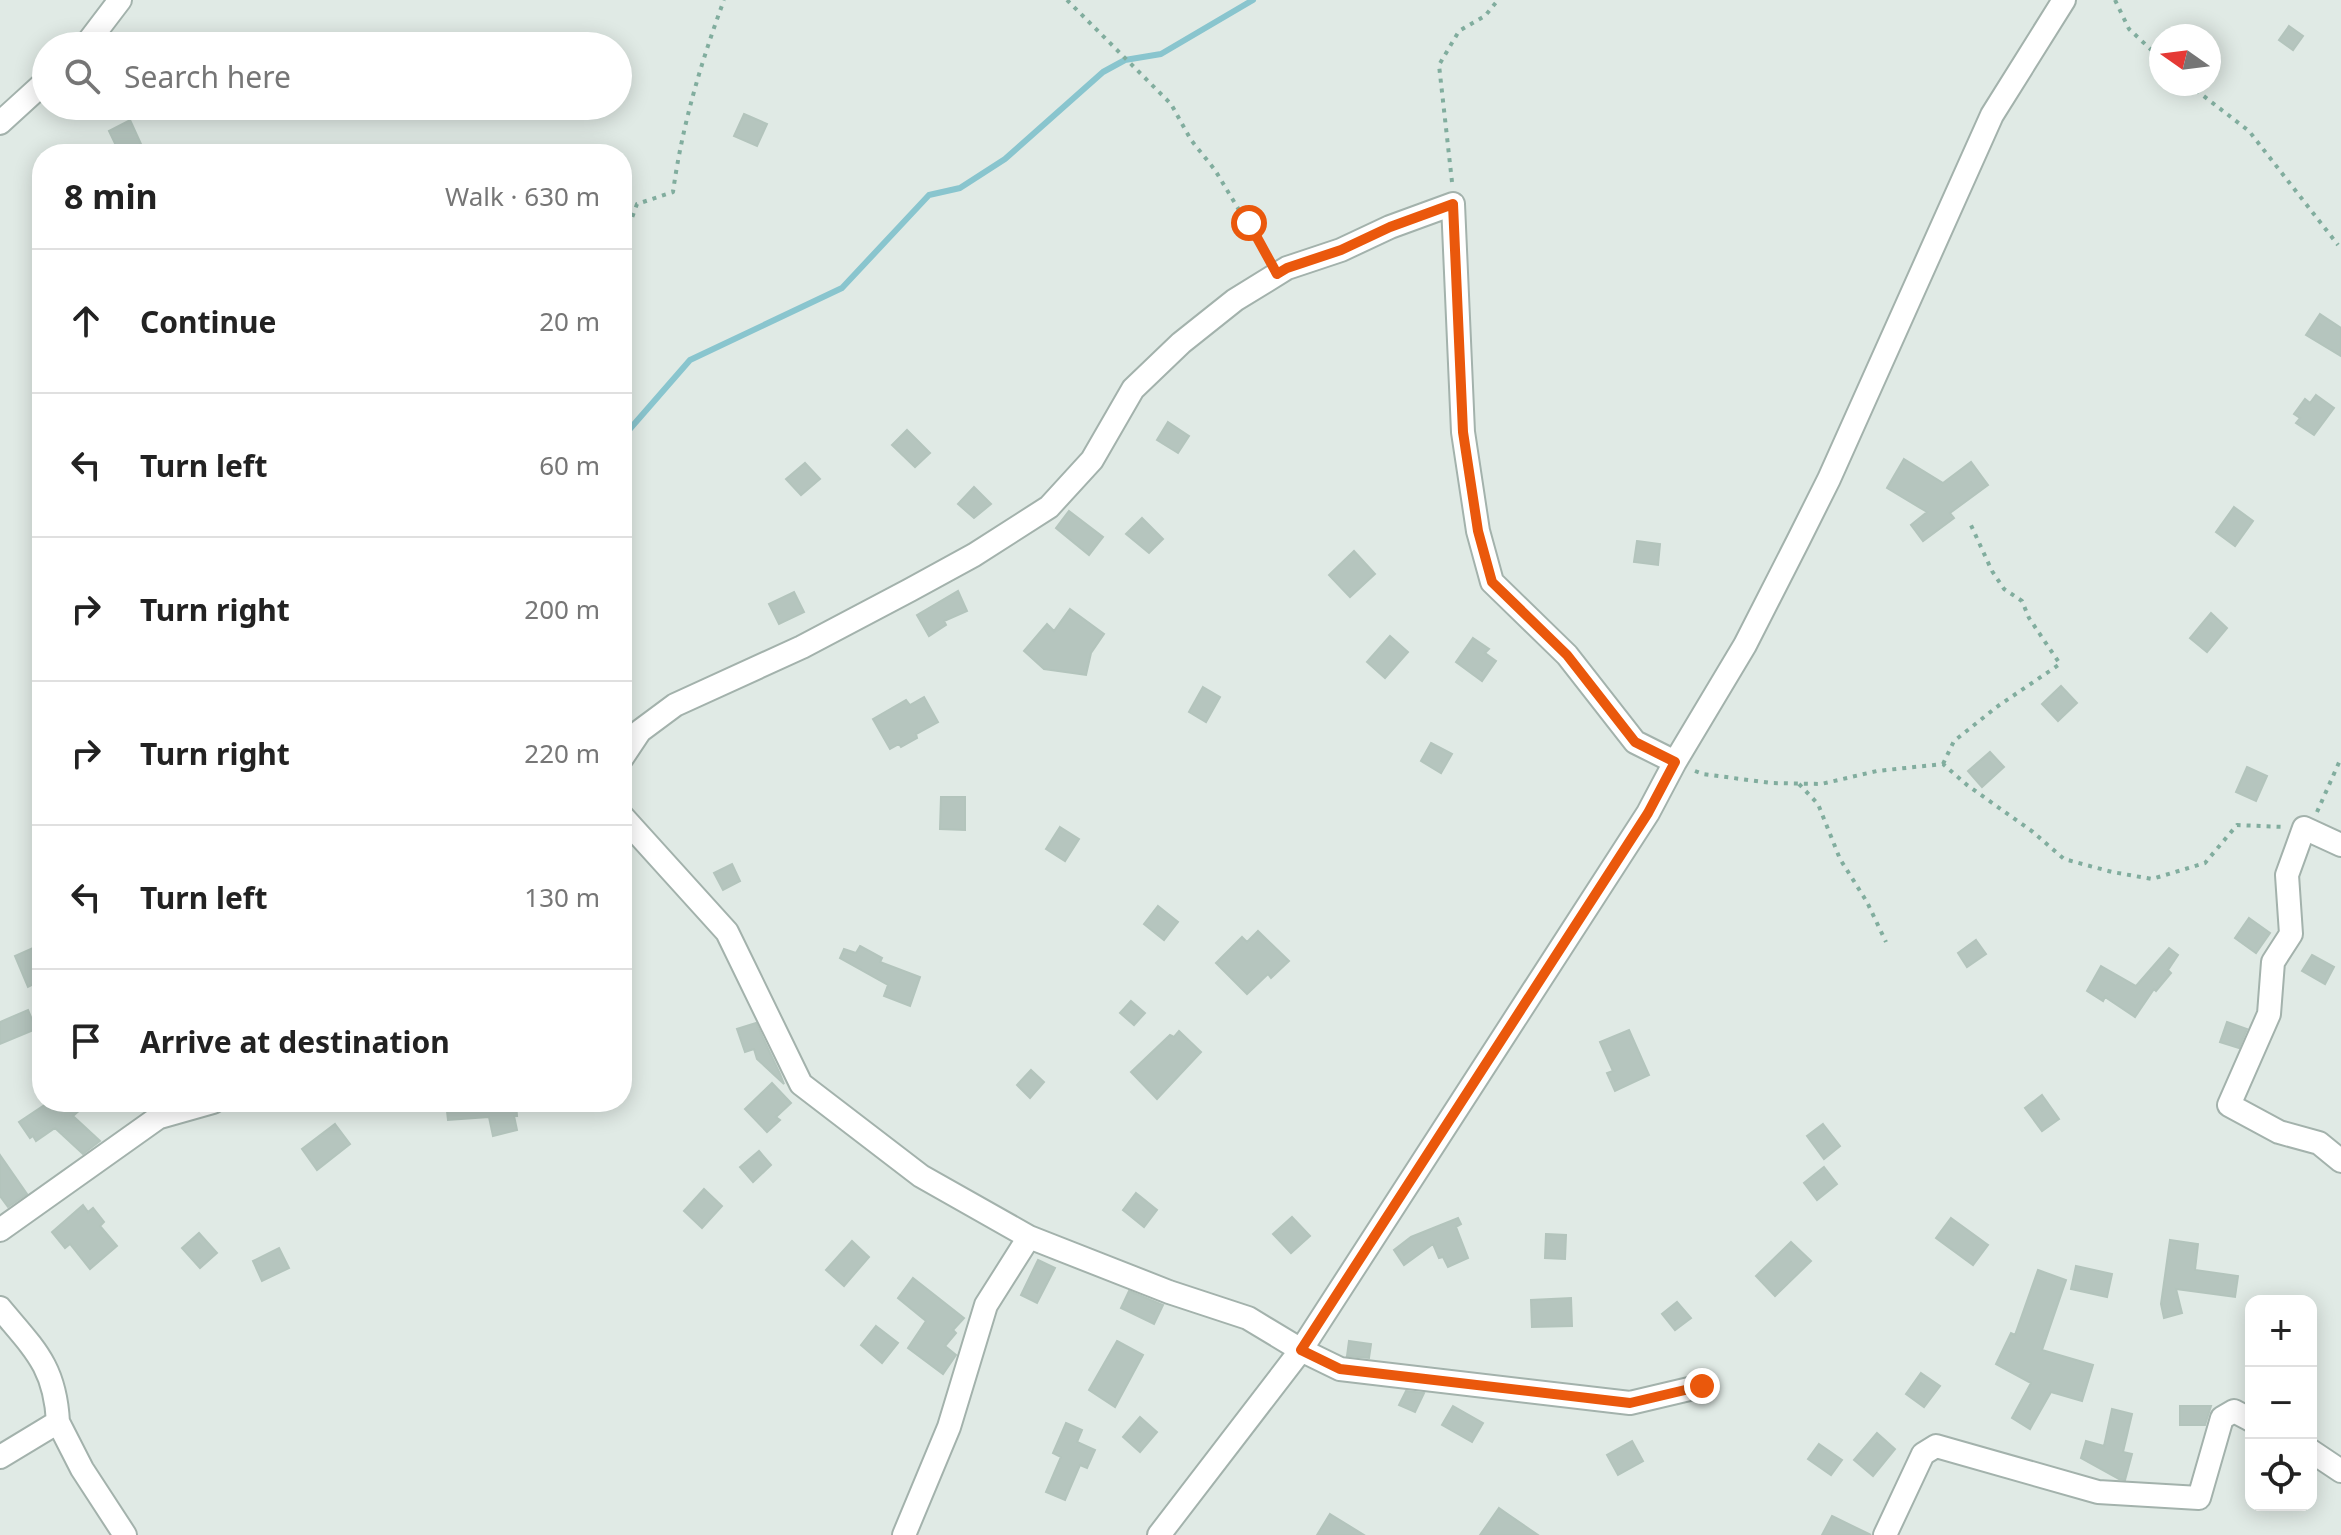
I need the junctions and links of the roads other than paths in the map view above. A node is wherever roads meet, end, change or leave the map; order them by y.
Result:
1 (120, 0) edge
2 (2064, 0) edge
3 (96, 32) edge
4 (32, 94) edge
5 (0, 123) edge
6 (632, 743) edge
7 (1675, 762) junction
8 (632, 827) edge
9 (2341, 845) edge
10 (162, 1112) edge
11 (2341, 1161) edge
12 (0, 1230) edge
13 (1029, 1237) junction
14 (0, 1308) edge
15 (1301, 1350) junction
16 (1702, 1386) dead end
17 (2245, 1417) edge
18 (58, 1422) junction
19 (2317, 1455) edge
20 (0, 1457) edge
21 (2341, 1471) edge
22 (125, 1535) edge
23 (904, 1535) edge
24 (1159, 1535) edge
25 (1885, 1535) edge

1 - 3 street
2 - 7 street
4 - 5 street
6 - 7 street
7 - 15 street
8 - 13 street
9 - 11 street
10 - 12 street
13 - 15 street
13 - 23 street
14 - 18 street
15 - 16 street
15 - 24 street
17 - 25 street
18 - 20 street
18 - 22 street
19 - 21 street

